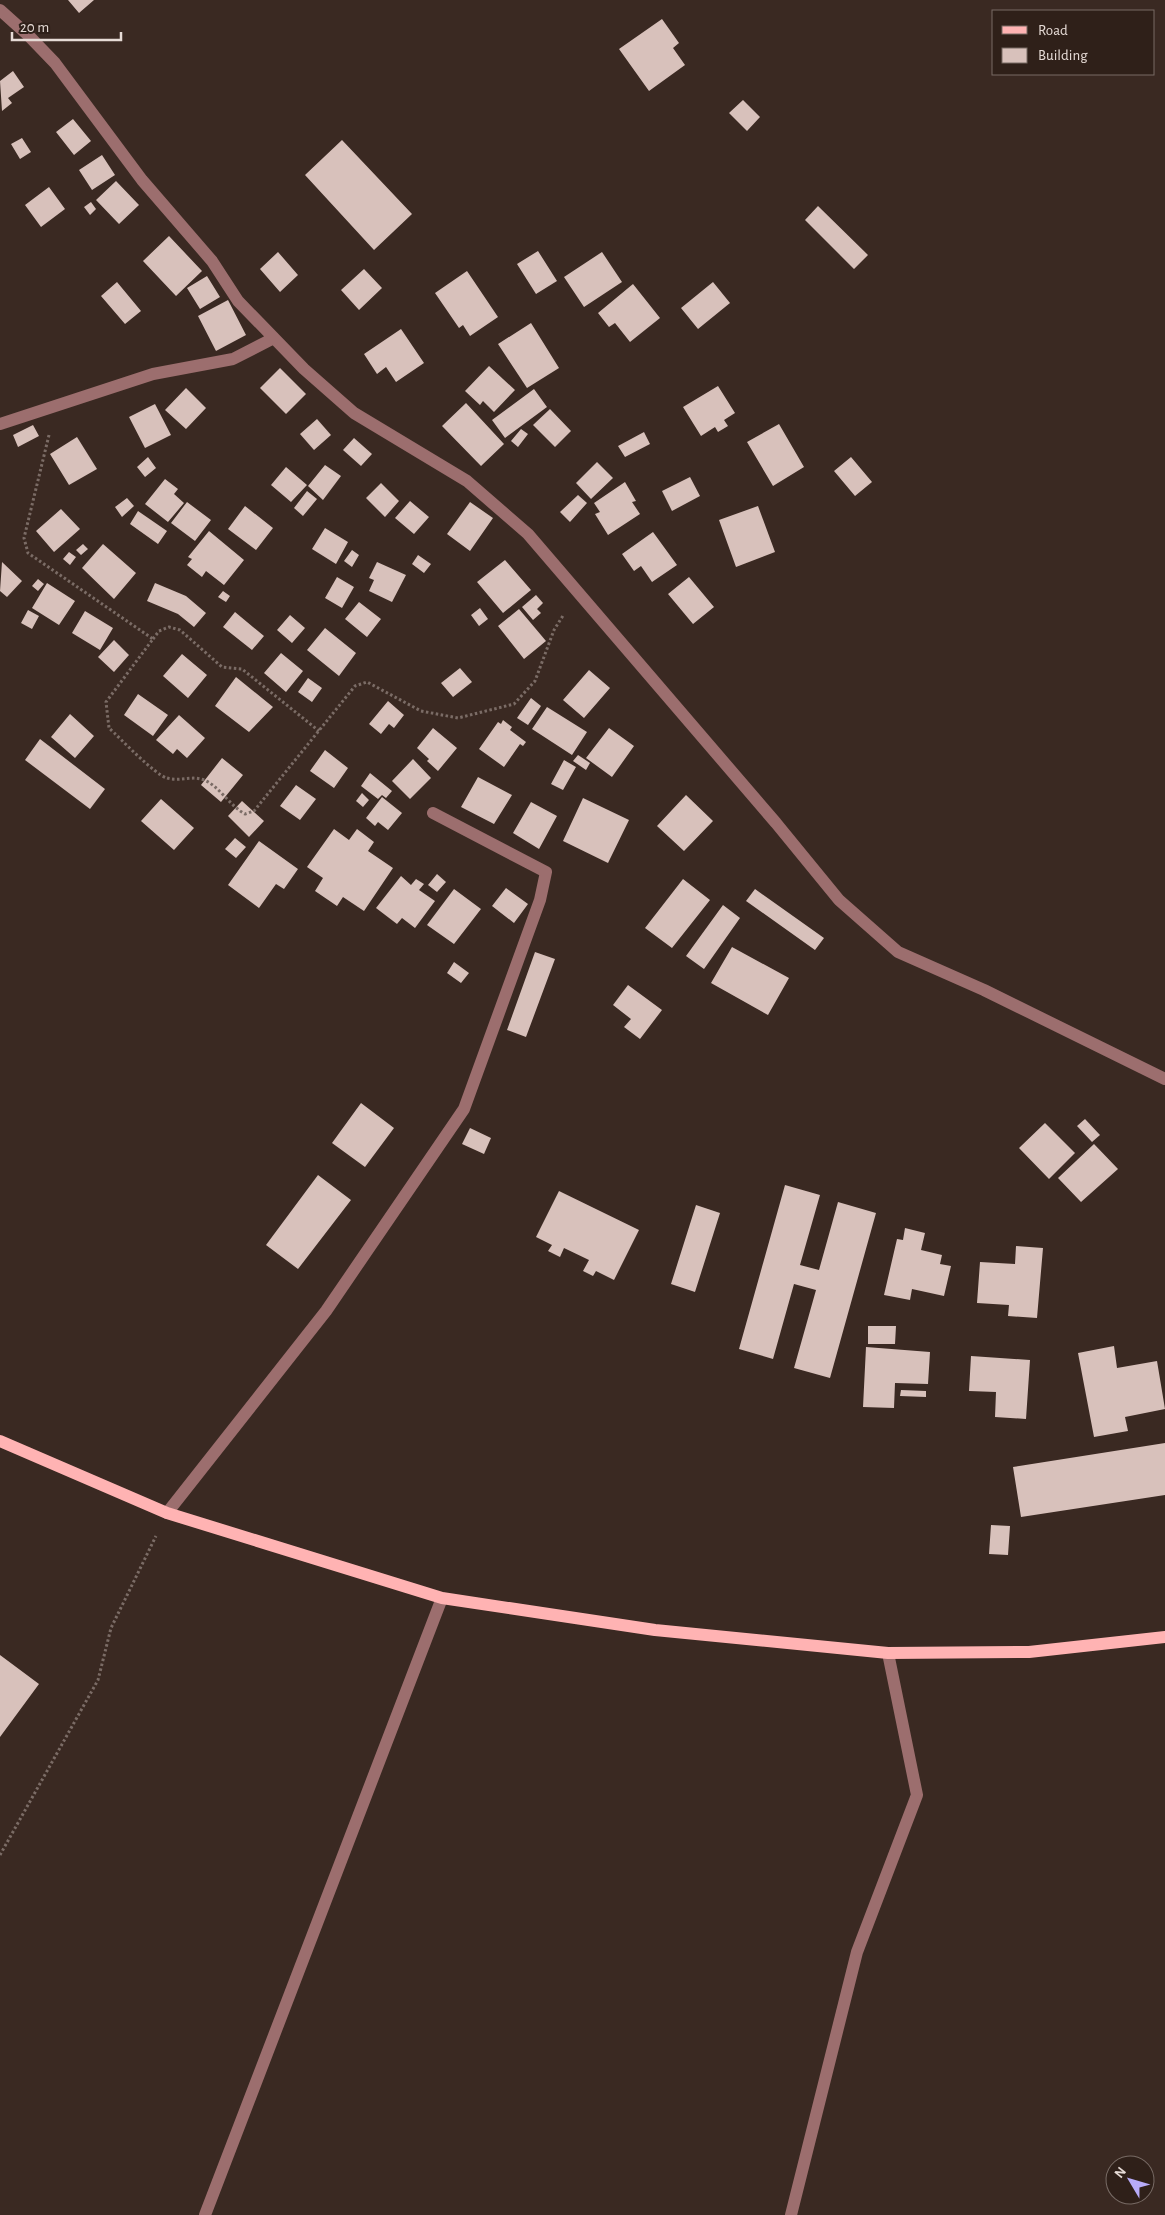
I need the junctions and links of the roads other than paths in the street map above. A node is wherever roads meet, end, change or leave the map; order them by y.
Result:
1 (0, 10) edge
2 (274, 338) junction
3 (0, 424) edge
4 (433, 813) dead end
5 (1165, 1079) edge
6 (0, 1441) edge
7 (167, 1513) junction
8 (442, 1598) junction
9 (1165, 1637) edge
10 (888, 1653) junction
11 (205, 2215) edge
12 (791, 2215) edge

1 - 2 street
2 - 3 street
2 - 5 street
4 - 7 street
6 - 7 main road
7 - 8 main road
8 - 10 main road
8 - 11 street
9 - 10 main road
10 - 12 street

